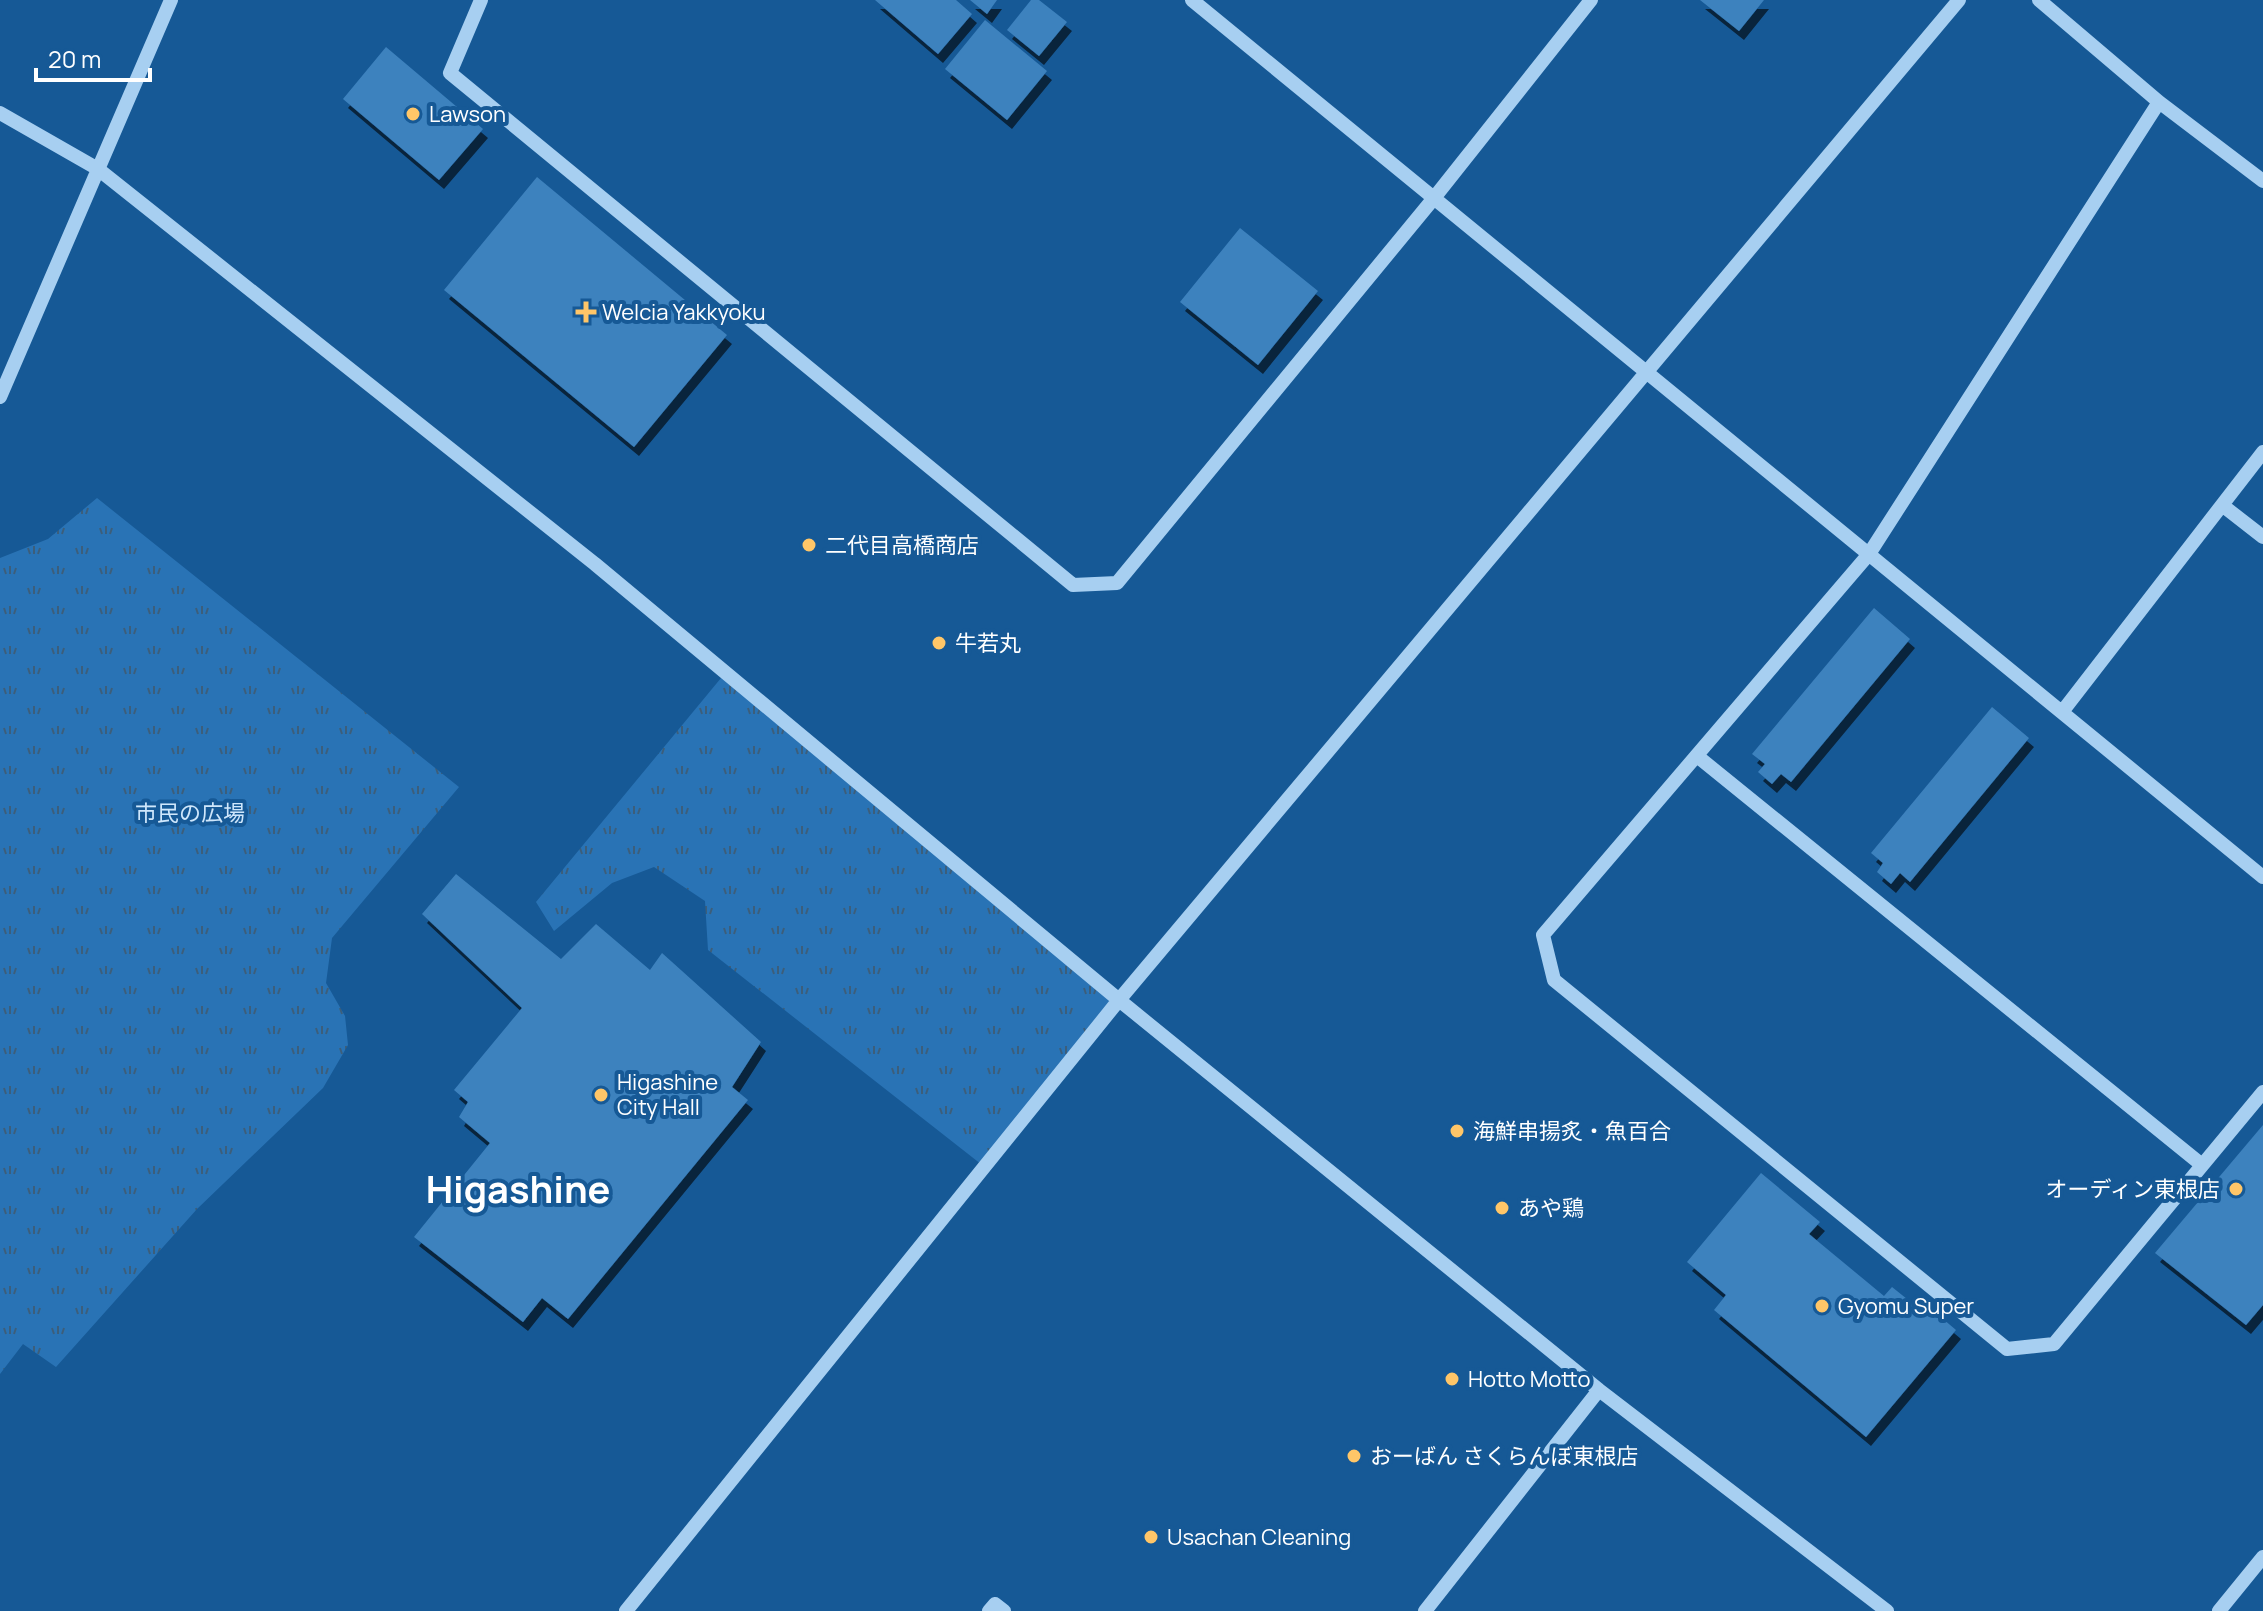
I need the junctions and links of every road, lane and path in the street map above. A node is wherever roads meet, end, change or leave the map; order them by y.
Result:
1 (171, 0) edge
2 (481, 0) edge
3 (1192, 0) edge
4 (1591, 0) edge
5 (1959, 0) edge
6 (2039, 0) edge
7 (2159, 102) junction
8 (0, 113) edge
9 (98, 169) junction
10 (2263, 181) edge
11 (1434, 198) junction
12 (1647, 373) junction
13 (0, 397) edge
14 (2263, 452) edge
15 (2222, 505) junction
16 (2263, 537) edge
17 (1869, 554) junction
18 (2062, 712) junction
19 (1697, 756) junction
20 (2263, 877) edge
21 (1119, 1000) junction
22 (2263, 1092) edge
23 (2202, 1165) junction
24 (1599, 1390) junction
25 (2263, 1557) edge
26 (626, 1611) edge
27 (989, 1611) edge
28 (1004, 1611) edge
29 (1425, 1611) edge
30 (1887, 1611) edge
31 (2219, 1611) edge

1 - 9 street
2 - 11 street
3 - 11 street
4 - 11 street
5 - 12 street
6 - 7 street
7 - 10 street
7 - 17 street
8 - 9 street
9 - 13 street
9 - 21 street
11 - 12 street
12 - 17 street
12 - 21 street
14 - 15 street
15 - 16 street
15 - 18 street
17 - 18 street
17 - 19 street
18 - 20 street
19 - 23 street
19 - 23 street
21 - 24 street
21 - 26 street
22 - 23 street
24 - 29 street
24 - 30 street
25 - 31 street
27 - 28 street

